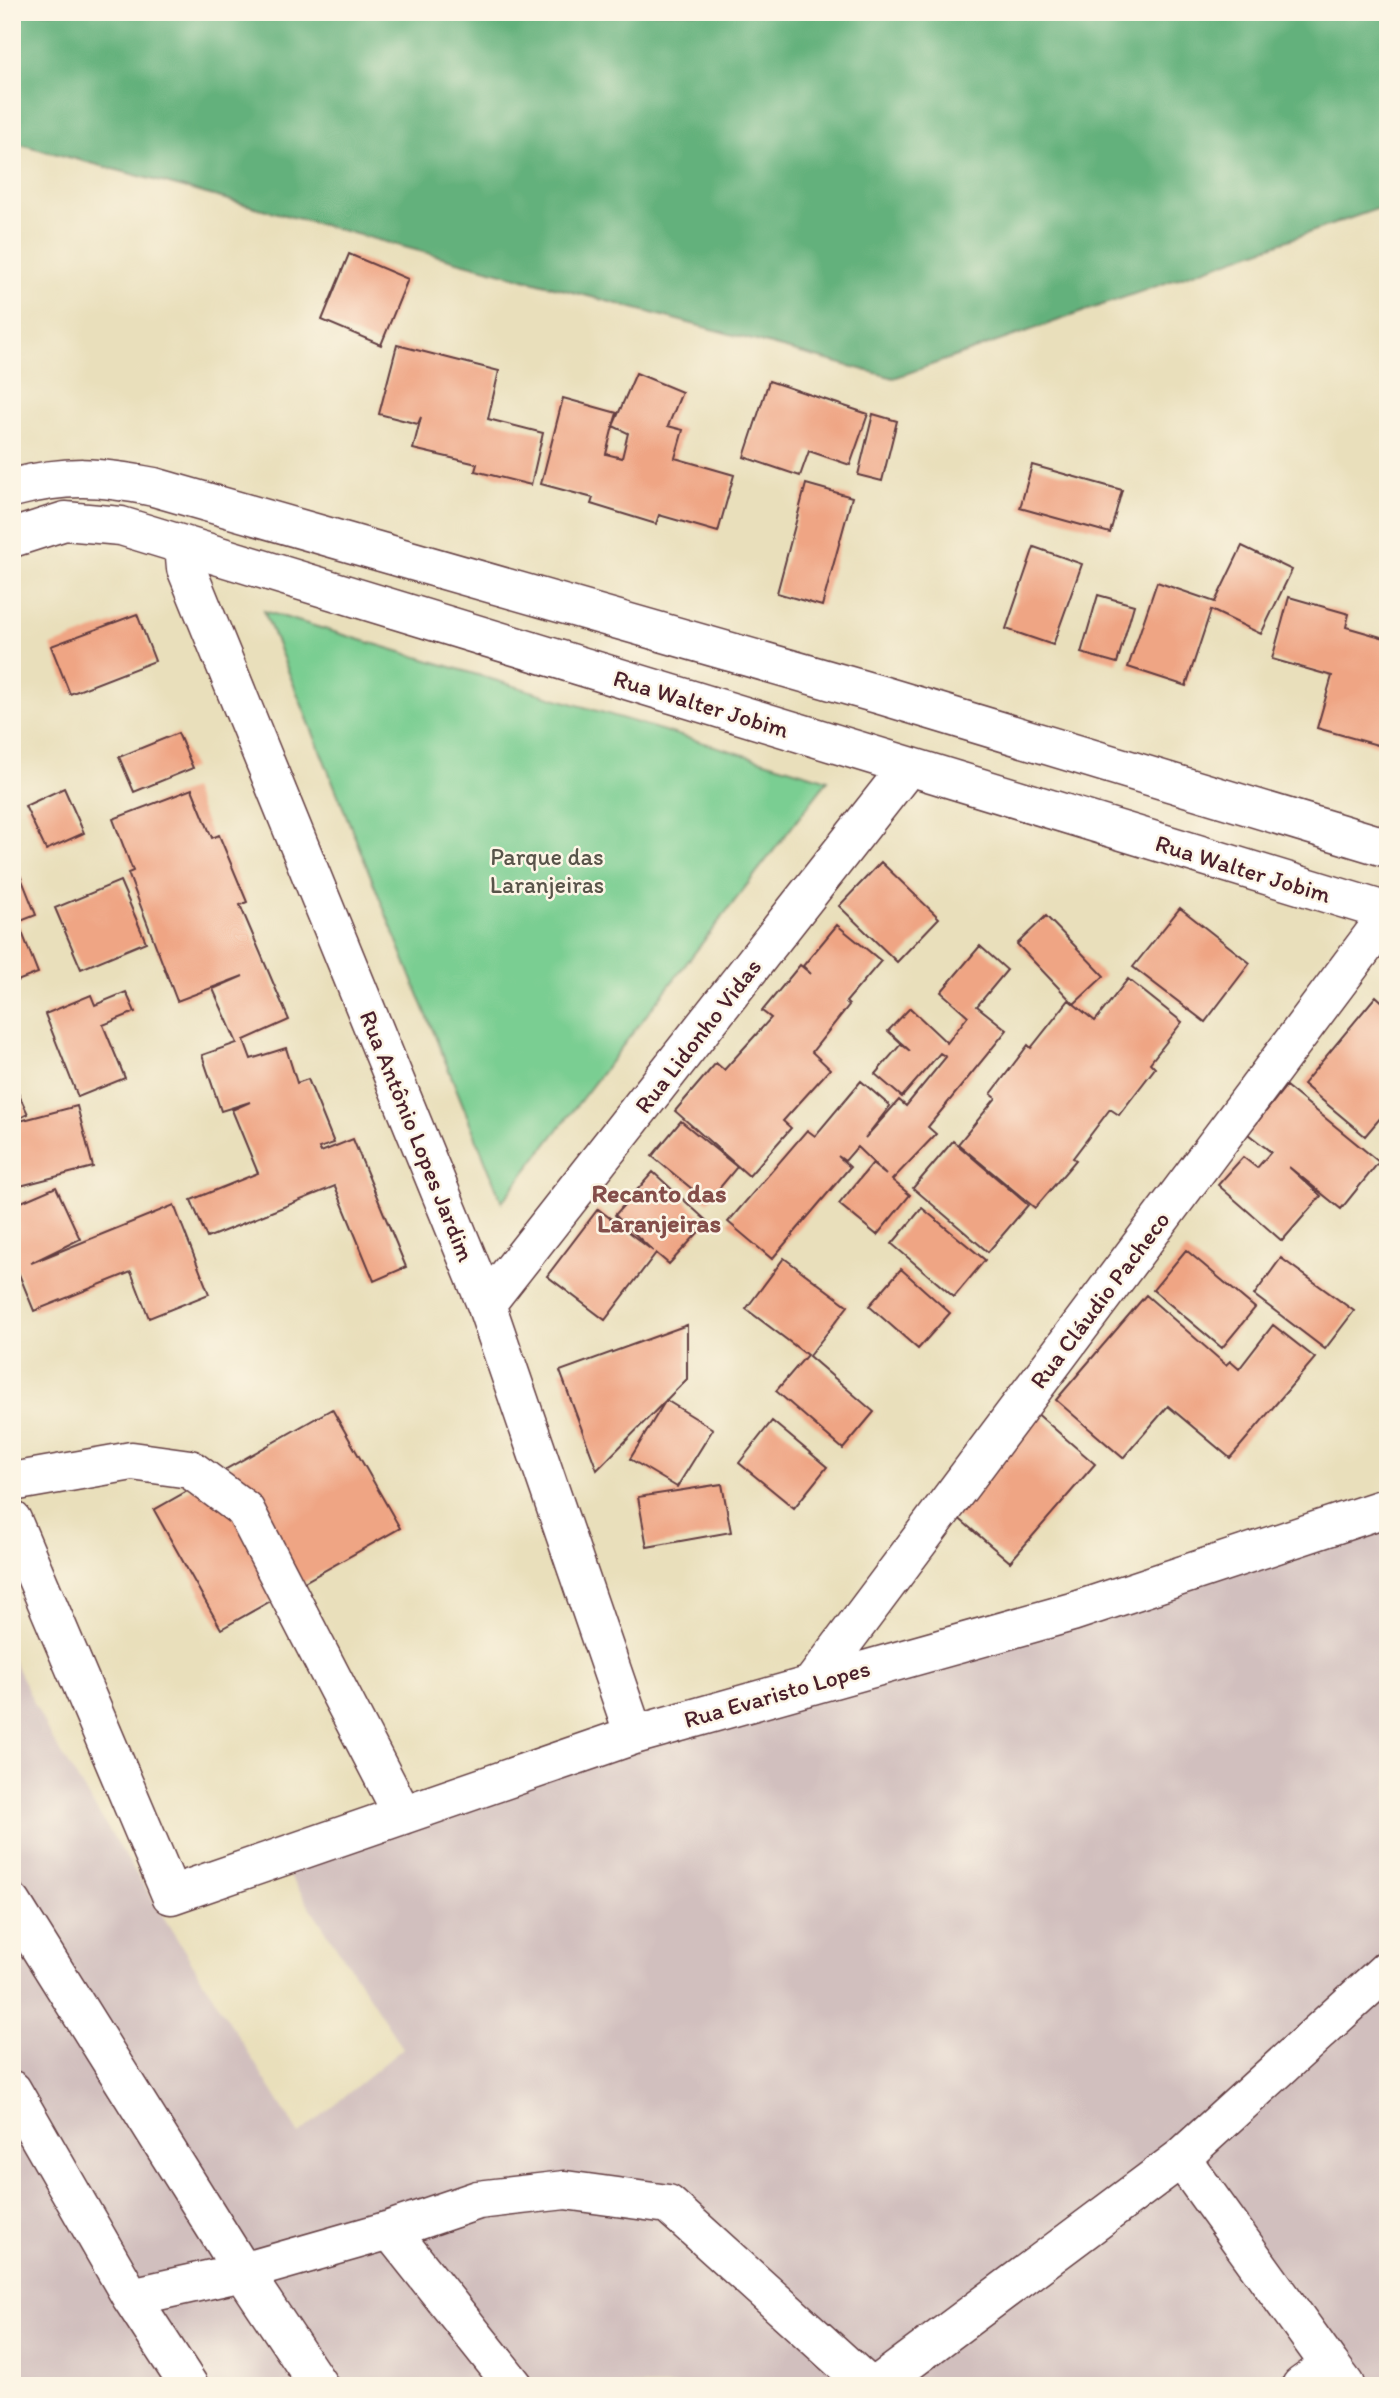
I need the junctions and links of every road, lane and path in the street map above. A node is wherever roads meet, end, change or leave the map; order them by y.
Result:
1 (12, 488) edge
2 (12, 538) edge
3 (184, 545) junction
4 (908, 767) junction
5 (1388, 848) edge
6 (1388, 914) edge
7 (486, 1304) junction
8 (12, 1482) edge
9 (1388, 1507) edge
10 (12, 1520) edge
11 (813, 1684) junction
12 (634, 1735) junction
13 (403, 1815) junction
14 (12, 1903) edge
15 (1388, 1969) edge
16 (12, 2090) edge
17 (1181, 2158) junction
18 (390, 2230) junction
19 (243, 2272) junction
20 (131, 2297) junction
21 (1326, 2379) edge
22 (190, 2386) edge
23 (319, 2386) edge
24 (514, 2386) edge
25 (869, 2386) edge
26 (876, 2386) edge

1 - 5 street
2 - 3 street, Rua Walter Jobim
3 - 4 street, Rua Walter Jobim
3 - 7 street, Rua Antônio Lopes Jardim
4 - 6 street, Rua Walter Jobim
4 - 7 street, Rua Lidonho Vidas
6 - 11 street, Rua Cláudio Pacheco
7 - 12 street, Rua Antônio Lopes Jardim
8 - 13 street
9 - 11 street, Rua Evaristo Lopes
10 - 13 street, Rua Evaristo Lopes
11 - 12 street, Rua Evaristo Lopes
12 - 13 street, Rua Evaristo Lopes
14 - 19 street
15 - 17 street
16 - 20 street
17 - 21 street
17 - 26 street
18 - 19 street
18 - 24 street
18 - 25 street
19 - 20 street
19 - 23 street
20 - 22 street

